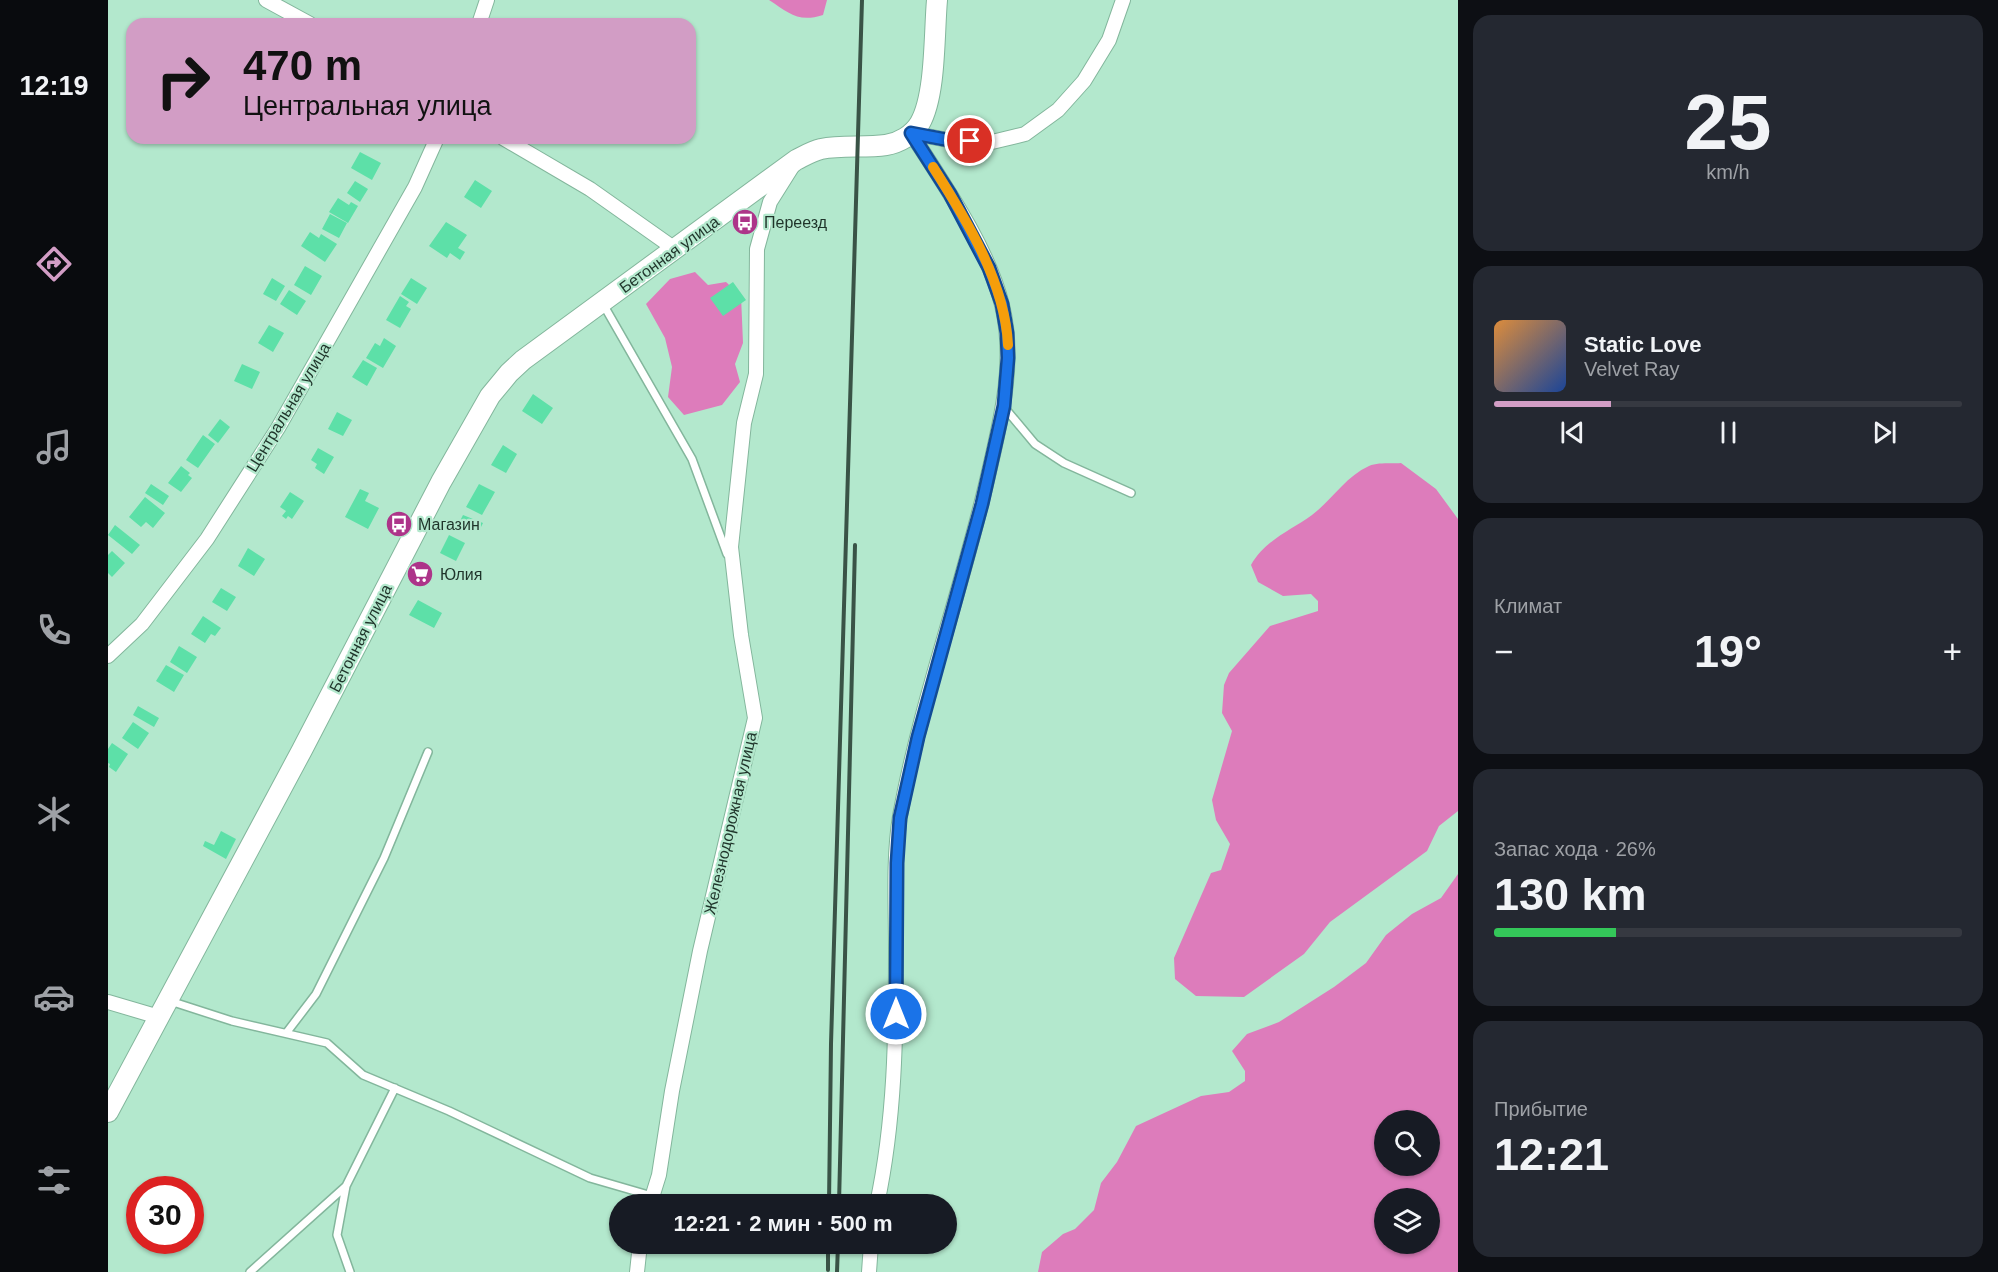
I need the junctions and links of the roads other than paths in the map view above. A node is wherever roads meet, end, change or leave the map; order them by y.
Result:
1 (266, 0) edge
2 (487, 0) edge
3 (937, 0) edge
4 (1123, 0) edge
5 (299, 18) edge
6 (481, 18) edge
7 (911, 133) junction
8 (434, 144) edge
9 (513, 144) edge
10 (804, 156) junction
11 (675, 249) junction
12 (602, 302) junction
13 (1004, 406) junction
14 (1131, 493) dead end
15 (734, 571) junction
16 (108, 656) edge
17 (428, 752) dead end
18 (108, 1002) edge
19 (163, 1008) junction
20 (287, 1032) junction
21 (395, 1088) junction
22 (108, 1112) edge
23 (346, 1186) junction
24 (634, 1194) edge
25 (653, 1194) edge
26 (880, 1194) edge
27 (639, 1254) edge
28 (870, 1254) edge
29 (250, 1272) edge
30 (350, 1272) edge
31 (637, 1272) edge
32 (869, 1272) edge

1 - 5 street
2 - 6 street
3 - 7 main road
4 - 7 street
7 - 10 main road
7 - 13 street
8 - 16 street, Центральная улица
9 - 11 street
10 - 11 main road, Бетонная улица
10 - 15 street, Железнодорожная улица
11 - 12 main road, Бетонная улица
12 - 15 lane
12 - 19 main road, Бетонная улица
13 - 14 lane
13 - 26 street
15 - 25 street, Железнодорожная улица
17 - 20 lane
18 - 19 street
19 - 20 lane
19 - 22 main road, Бетонная улица
20 - 21 lane
21 - 23 lane
21 - 24 lane
23 - 29 lane
23 - 30 lane
27 - 31 street
28 - 32 street

